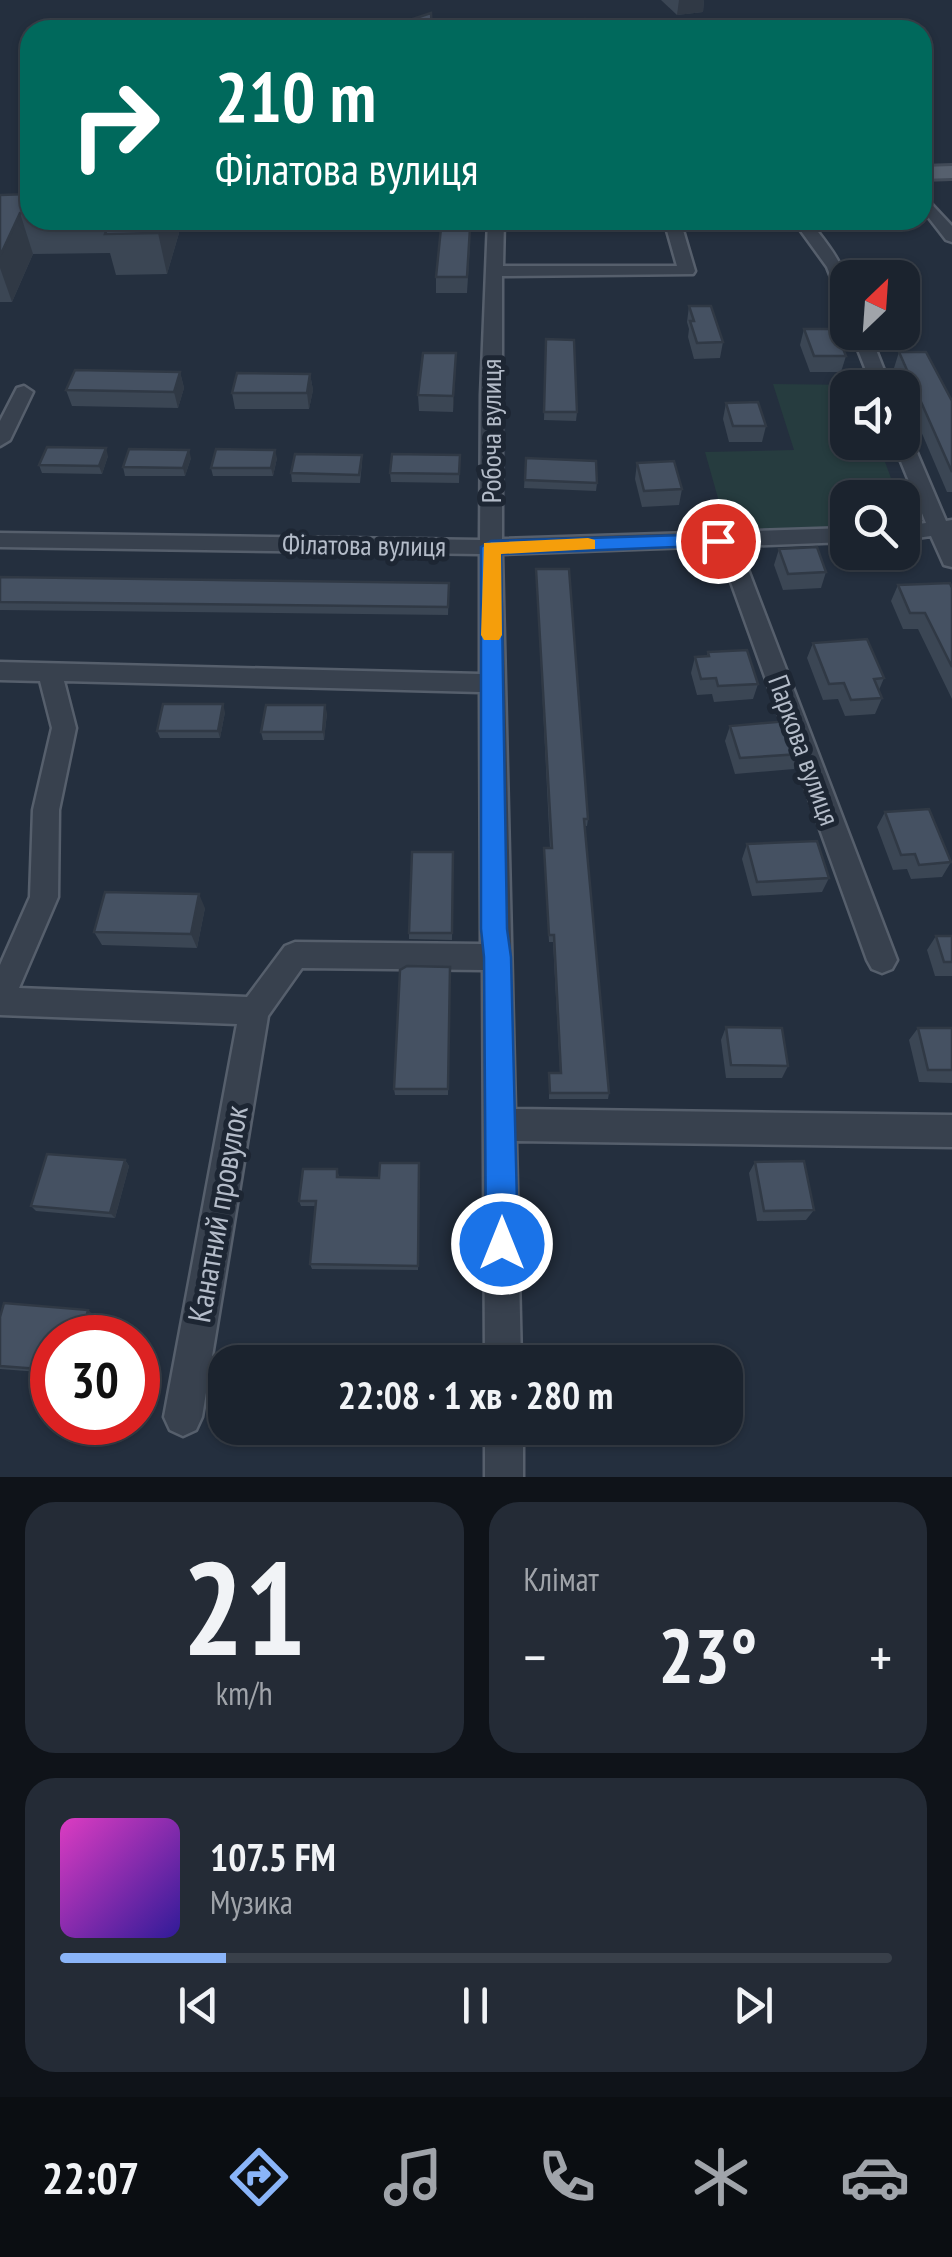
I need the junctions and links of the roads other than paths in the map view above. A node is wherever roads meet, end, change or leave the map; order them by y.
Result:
1 (932, 211) edge
2 (496, 230) edge
3 (675, 230) edge
4 (808, 230) edge
5 (952, 237) edge
6 (830, 260) edge
7 (495, 271) junction
8 (24, 392) dead end
9 (0, 440) edge
10 (911, 460) edge
11 (945, 529) edge
12 (920, 531) edge
13 (830, 536) edge
14 (0, 540) edge
15 (726, 540) junction
16 (491, 547) junction
17 (952, 560) edge
18 (0, 671) edge
19 (50, 672) junction
20 (492, 682) junction
21 (498, 957) junction
22 (882, 960) dead end
23 (0, 1000) edge
24 (254, 1011) junction
25 (501, 1125) junction
26 (952, 1131) edge
27 (503, 1345) edge
28 (183, 1417) dead end
29 (504, 1445) edge
30 (504, 1477) edge

1 - 5 street
2 - 7 street, Робоча вулиця
3 - 7 street
4 - 6 street
7 - 16 street, Робоча вулиця
8 - 9 street
10 - 11 street
11 - 12 street
11 - 17 street
13 - 15 street, Філатова вулиця
14 - 16 street, Філатова вулиця
15 - 16 street, Філатова вулиця
15 - 22 street, Паркова вулиця
16 - 20 street, Робоча вулиця
18 - 19 street
19 - 20 street
19 - 23 street
20 - 21 street, Робоча вулиця
21 - 24 street
21 - 25 street, Робоча вулиця
23 - 24 street
24 - 28 street, Канатний провулок
25 - 26 street
25 - 27 street, Робоча вулиця
29 - 30 street

